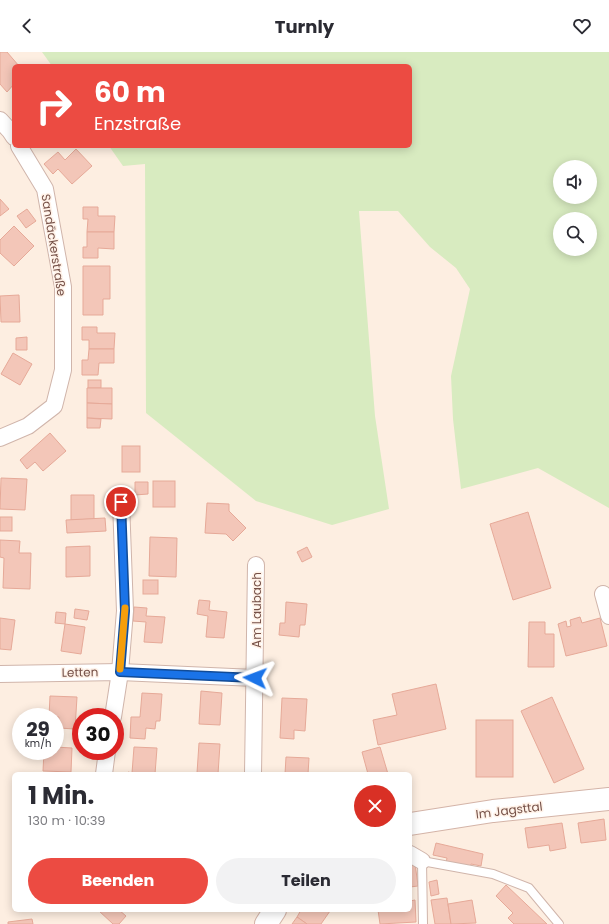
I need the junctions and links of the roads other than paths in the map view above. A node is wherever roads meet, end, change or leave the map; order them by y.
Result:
1 (0, 120) edge
2 (12, 134) edge
3 (20, 148) edge
4 (0, 438) edge
5 (121, 502) dead end
6 (256, 565) dead end
7 (603, 594) dead end
8 (609, 616) edge
9 (120, 672) junction
10 (0, 674) edge
11 (255, 678) junction
12 (114, 708) edge
13 (106, 760) edge
14 (104, 772) edge
15 (253, 772) edge
16 (609, 798) edge
17 (412, 824) edge
18 (416, 858) edge
19 (274, 912) edge
20 (266, 924) edge
21 (423, 924) edge
22 (559, 924) edge

1 - 2 street
3 - 4 street, Sandäckerstraße
5 - 9 street
6 - 11 street, Am Laubach
7 - 8 street
9 - 10 street, Letten
9 - 11 street, Letten
9 - 12 street
11 - 15 street, Am Laubach
13 - 14 street
16 - 17 street, Im Jagsttal
18 - 21 lane
18 - 22 lane
19 - 20 street

